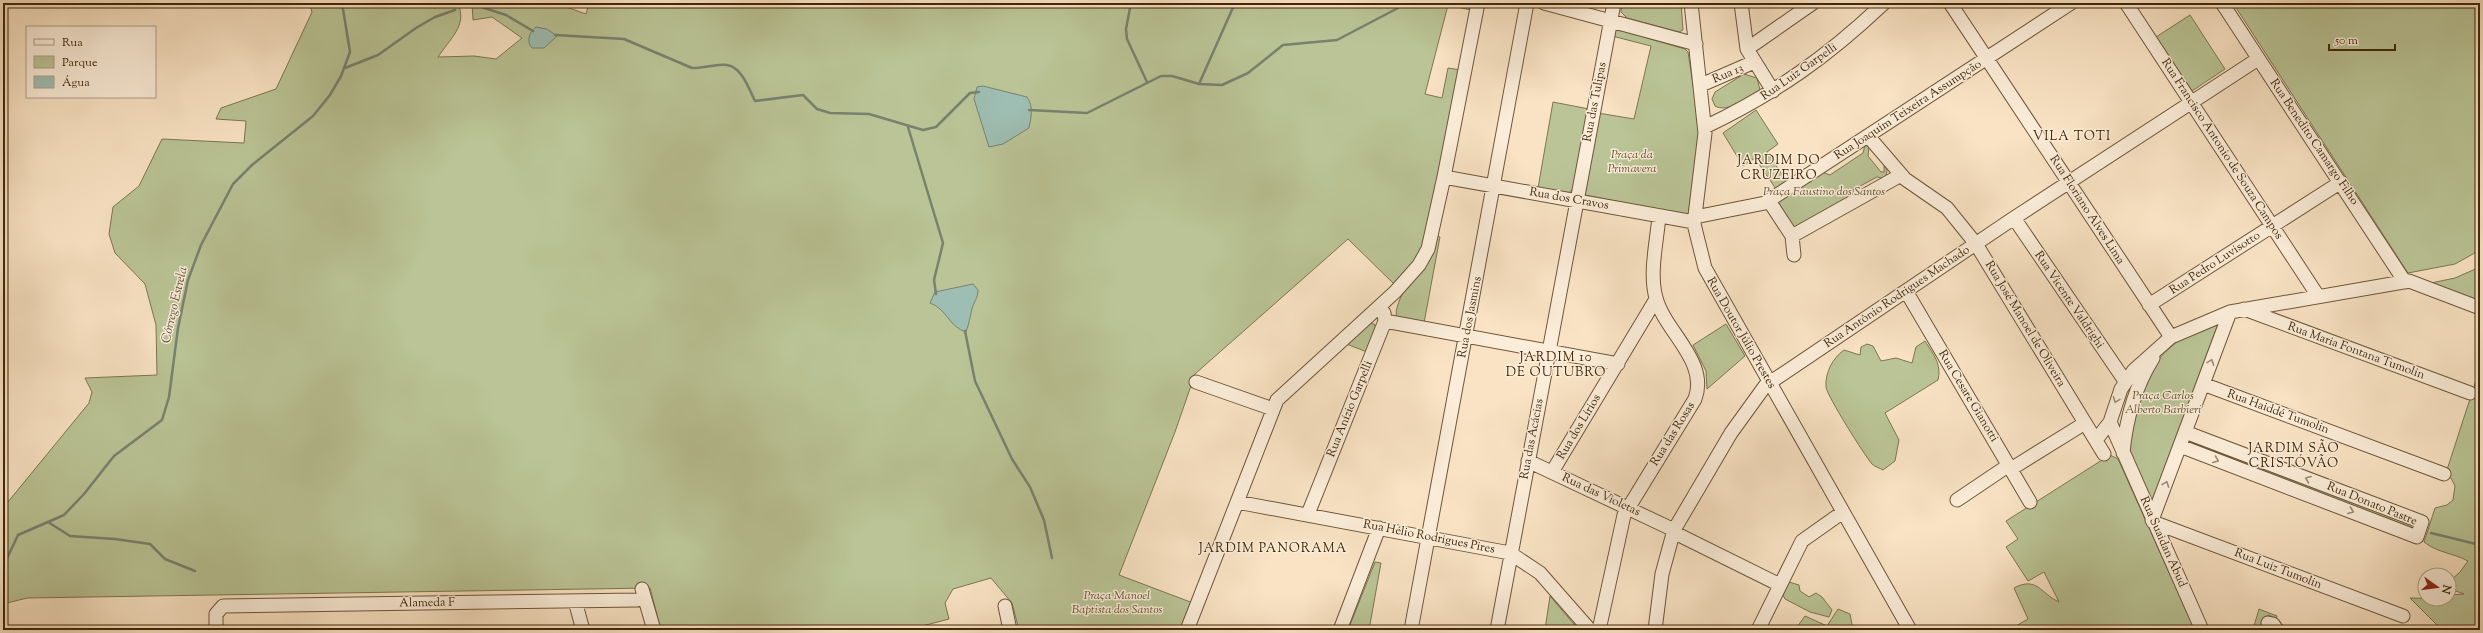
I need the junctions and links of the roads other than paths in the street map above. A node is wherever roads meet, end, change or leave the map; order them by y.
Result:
1 (1478, 3) edge
2 (1527, 3) edge
3 (1544, 3) edge
4 (1614, 3) edge
5 (1692, 3) edge
6 (1741, 3) edge
7 (1813, 3) edge
8 (1884, 3) edge
9 (1950, 3) edge
10 (2071, 3) edge
11 (2126, 3) edge
12 (2222, 3) edge
13 (1610, 20) junction
14 (1696, 44) junction
15 (1747, 49) junction
16 (1987, 58) junction
17 (2258, 59) junction
18 (1754, 62) junction
19 (1701, 85) junction
20 (1773, 91) junction
21 (2191, 102) junction
22 (1705, 127) junction
23 (1868, 136) junction
24 (1901, 175) junction
25 (1444, 177) junction
26 (2068, 182) junction
27 (2341, 182) junction
28 (1494, 186) junction
29 (1577, 201) junction
30 (1769, 201) junction
31 (1659, 216) junction
32 (2014, 218) junction
33 (1694, 219) junction
34 (2272, 226) junction
35 (1792, 236) junction
36 (1976, 244) junction
37 (1794, 255) dead end
38 (2407, 282) junction
39 (1906, 291) junction
40 (2318, 296) junction
41 (1656, 299) junction
42 (1383, 303) junction
43 (2150, 305) junction
44 (2480, 308) edge
45 (2236, 310) junction
46 (1385, 321) junction
47 (1466, 337) junction
48 (2171, 337) junction
49 (2158, 350) junction
50 (1548, 351) junction
51 (1618, 364) junction
52 (2125, 381) junction
53 (1196, 382) dead end
54 (1769, 382) junction
55 (2203, 384) junction
56 (2470, 393) dead end
57 (1272, 409) junction
58 (2110, 422) junction
59 (2085, 423) junction
60 (2185, 432) junction
61 (2117, 440) junction
62 (2180, 446) junction
63 (2100, 447) junction
64 (2123, 455) junction
65 (1528, 461) junction
66 (2010, 467) junction
67 (1552, 472) junction
68 (2444, 474) dead end
69 (1957, 500) dead end
70 (1237, 502) junction
71 (2030, 502) dead end
72 (1627, 508) junction
73 (1843, 512) junction
74 (1308, 514) junction
75 (2153, 521) junction
76 (1379, 528) junction
77 (1674, 531) junction
78 (1429, 537) junction
79 (1510, 553) junction
80 (1780, 585) junction
81 (575, 601) junction
82 (1005, 606) dead end
83 (2403, 616) dead end
84 (216, 630) edge
85 (584, 630) edge
86 (654, 630) edge
87 (1010, 630) edge
88 (1187, 630) edge
89 (1340, 630) edge
90 (1411, 630) edge
91 (1496, 630) edge
92 (1590, 630) edge
93 (1599, 630) edge
94 (1655, 630) edge
95 (1758, 630) edge
96 (1910, 630) edge
97 (2202, 630) edge

1 - 25 street
2 - 28 street, Rua dos Jasmins
3 - 13 street
4 - 13 street, Rua das Tulipas
5 - 14 street, Rua Doutor Júlio Prestes
6 - 15 street
7 - 15 street
8 - 20 street, Rua Luiz Garpelli
9 - 16 street, Rua Floriano Alves Lima
10 - 16 street, Rua Joaquim Teixeira Assumpção
11 - 21 street, Rua Francisco Antonio de Souza Campos
12 - 17 street, Rua Benedito Camargo Filho
13 - 14 street
13 - 29 street, Rua das Tulipas
14 - 19 street, Rua Doutor Júlio Prestes
15 - 18 street
16 - 23 street, Rua Joaquim Teixeira Assumpção
16 - 26 street, Rua Floriano Alves Lima
17 - 21 street, Rua Antônio Rodrigues Machado
17 - 27 street, Rua Benedito Camargo Filho
18 - 19 street, Rua 13
18 - 20 street
19 - 22 street, Rua Doutor Júlio Prestes
20 - 22 street, Rua Luiz Garpelli
21 - 26 street, Rua Antônio Rodrigues Machado
21 - 34 street, Rua Francisco Antonio de Souza Campos
22 - 33 street, Rua Doutor Júlio Prestes
23 - 24 street, Rua José Manoel de Oliveira
23 - 30 street, Rua Joaquim Teixeira Assumpção
24 - 35 street
24 - 36 street, Rua José Manoel de Oliveira
25 - 28 street, Rua dos Cravos
25 - 42 street
26 - 32 street, Rua Antônio Rodrigues Machado
26 - 43 street, Rua Floriano Alves Lima
27 - 34 street, Rua Pedro Luvisotto
27 - 38 street, Rua Benedito Camargo Filho
28 - 29 street, Rua dos Cravos
28 - 47 street, Rua dos Jasmins
29 - 31 street, Rua dos Cravos
29 - 50 street, Rua das Acácias
30 - 33 street, Rua Joaquim Teixeira Assumpção
30 - 35 street
31 - 33 street, Rua dos Cravos
31 - 41 street, Rua das Rosas
32 - 36 street, Rua Antônio Rodrigues Machado
32 - 52 street, Rua Vicente Valdrighi
33 - 54 street, Rua Doutor Júlio Prestes
34 - 40 street, Rua Francisco Antonio de Souza Campos
34 - 43 street, Rua Pedro Luvisotto
35 - 37 street
36 - 39 street, Rua Antônio Rodrigues Machado
36 - 59 street, Rua José Manoel de Oliveira
38 - 40 street
38 - 44 street
39 - 54 street, Rua Antônio Rodrigues Machado
39 - 66 street, Rua Cesare Gianotti
40 - 45 street
41 - 51 street, Rua dos Lírios
41 - 72 street, Rua das Rosas
42 - 46 street, Rua Anízio Garpelli
42 - 57 street
43 - 48 street, Rua Floriano Alves Lima
45 - 48 street
55 -> 45 street
45 - 56 street, Rua Maria Fontana Tumolin
46 - 47 street
46 - 74 street, Rua Anízio Garpelli
47 - 50 street
47 - 78 street, Rua dos Jasmins
48 - 49 street
49 - 52 street
49 - 64 street
50 - 51 street
50 - 65 street, Rua das Acácias
51 - 67 street, Rua dos Lírios
52 -> 58 street
53 - 57 street
54 - 73 street, Rua Doutor Júlio Prestes
54 - 77 street, Rua Antônio Rodrigues Machado
55 - 60 street
55 - 68 street, Rua Haiddé Tumolin
57 - 70 street
58 - 61 street, Rua Suaidan Abud
58 - 63 street
59 - 63 street, Rua José Manoel de Oliveira
59 - 66 street
60 - 62 street
62 -> 60 street, Rua Donato Pastre
61 - 63 street
61 - 64 street, Rua Suaidan Abud
75 -> 62 street
64 - 75 street, Rua Suaidan Abud
65 - 67 street, Rua das Violetas
65 - 79 street, Rua das Acácias
66 - 69 street
66 - 71 street, Rua Cesare Gianotti
67 - 72 street, Rua das Violetas
70 - 74 street, Rua Hélio Rodrigues Pires
70 - 88 street
72 - 77 street, Rua das Violetas
72 - 93 street, Rua das Rosas
73 - 80 street
73 - 96 street, Rua Doutor Júlio Prestes
74 - 76 street, Rua Hélio Rodrigues Pires
75 - 83 street, Rua Luiz Tumolin
75 - 97 street, Rua Suaidan Abud
76 - 78 street, Rua Hélio Rodrigues Pires
76 - 89 street
77 - 80 street, Rua das Violetas
77 - 94 street, Rua Antônio Rodrigues Machado
78 - 79 street, Rua Hélio Rodrigues Pires
78 - 90 street, Rua dos Jasmins
79 - 91 street, Rua das Acácias
79 - 92 street, Rua Hélio Rodrigues Pires
80 - 95 street
81 - 84 street, Alameda F
81 - 85 street
81 - 86 street, Alameda F
82 - 87 street

